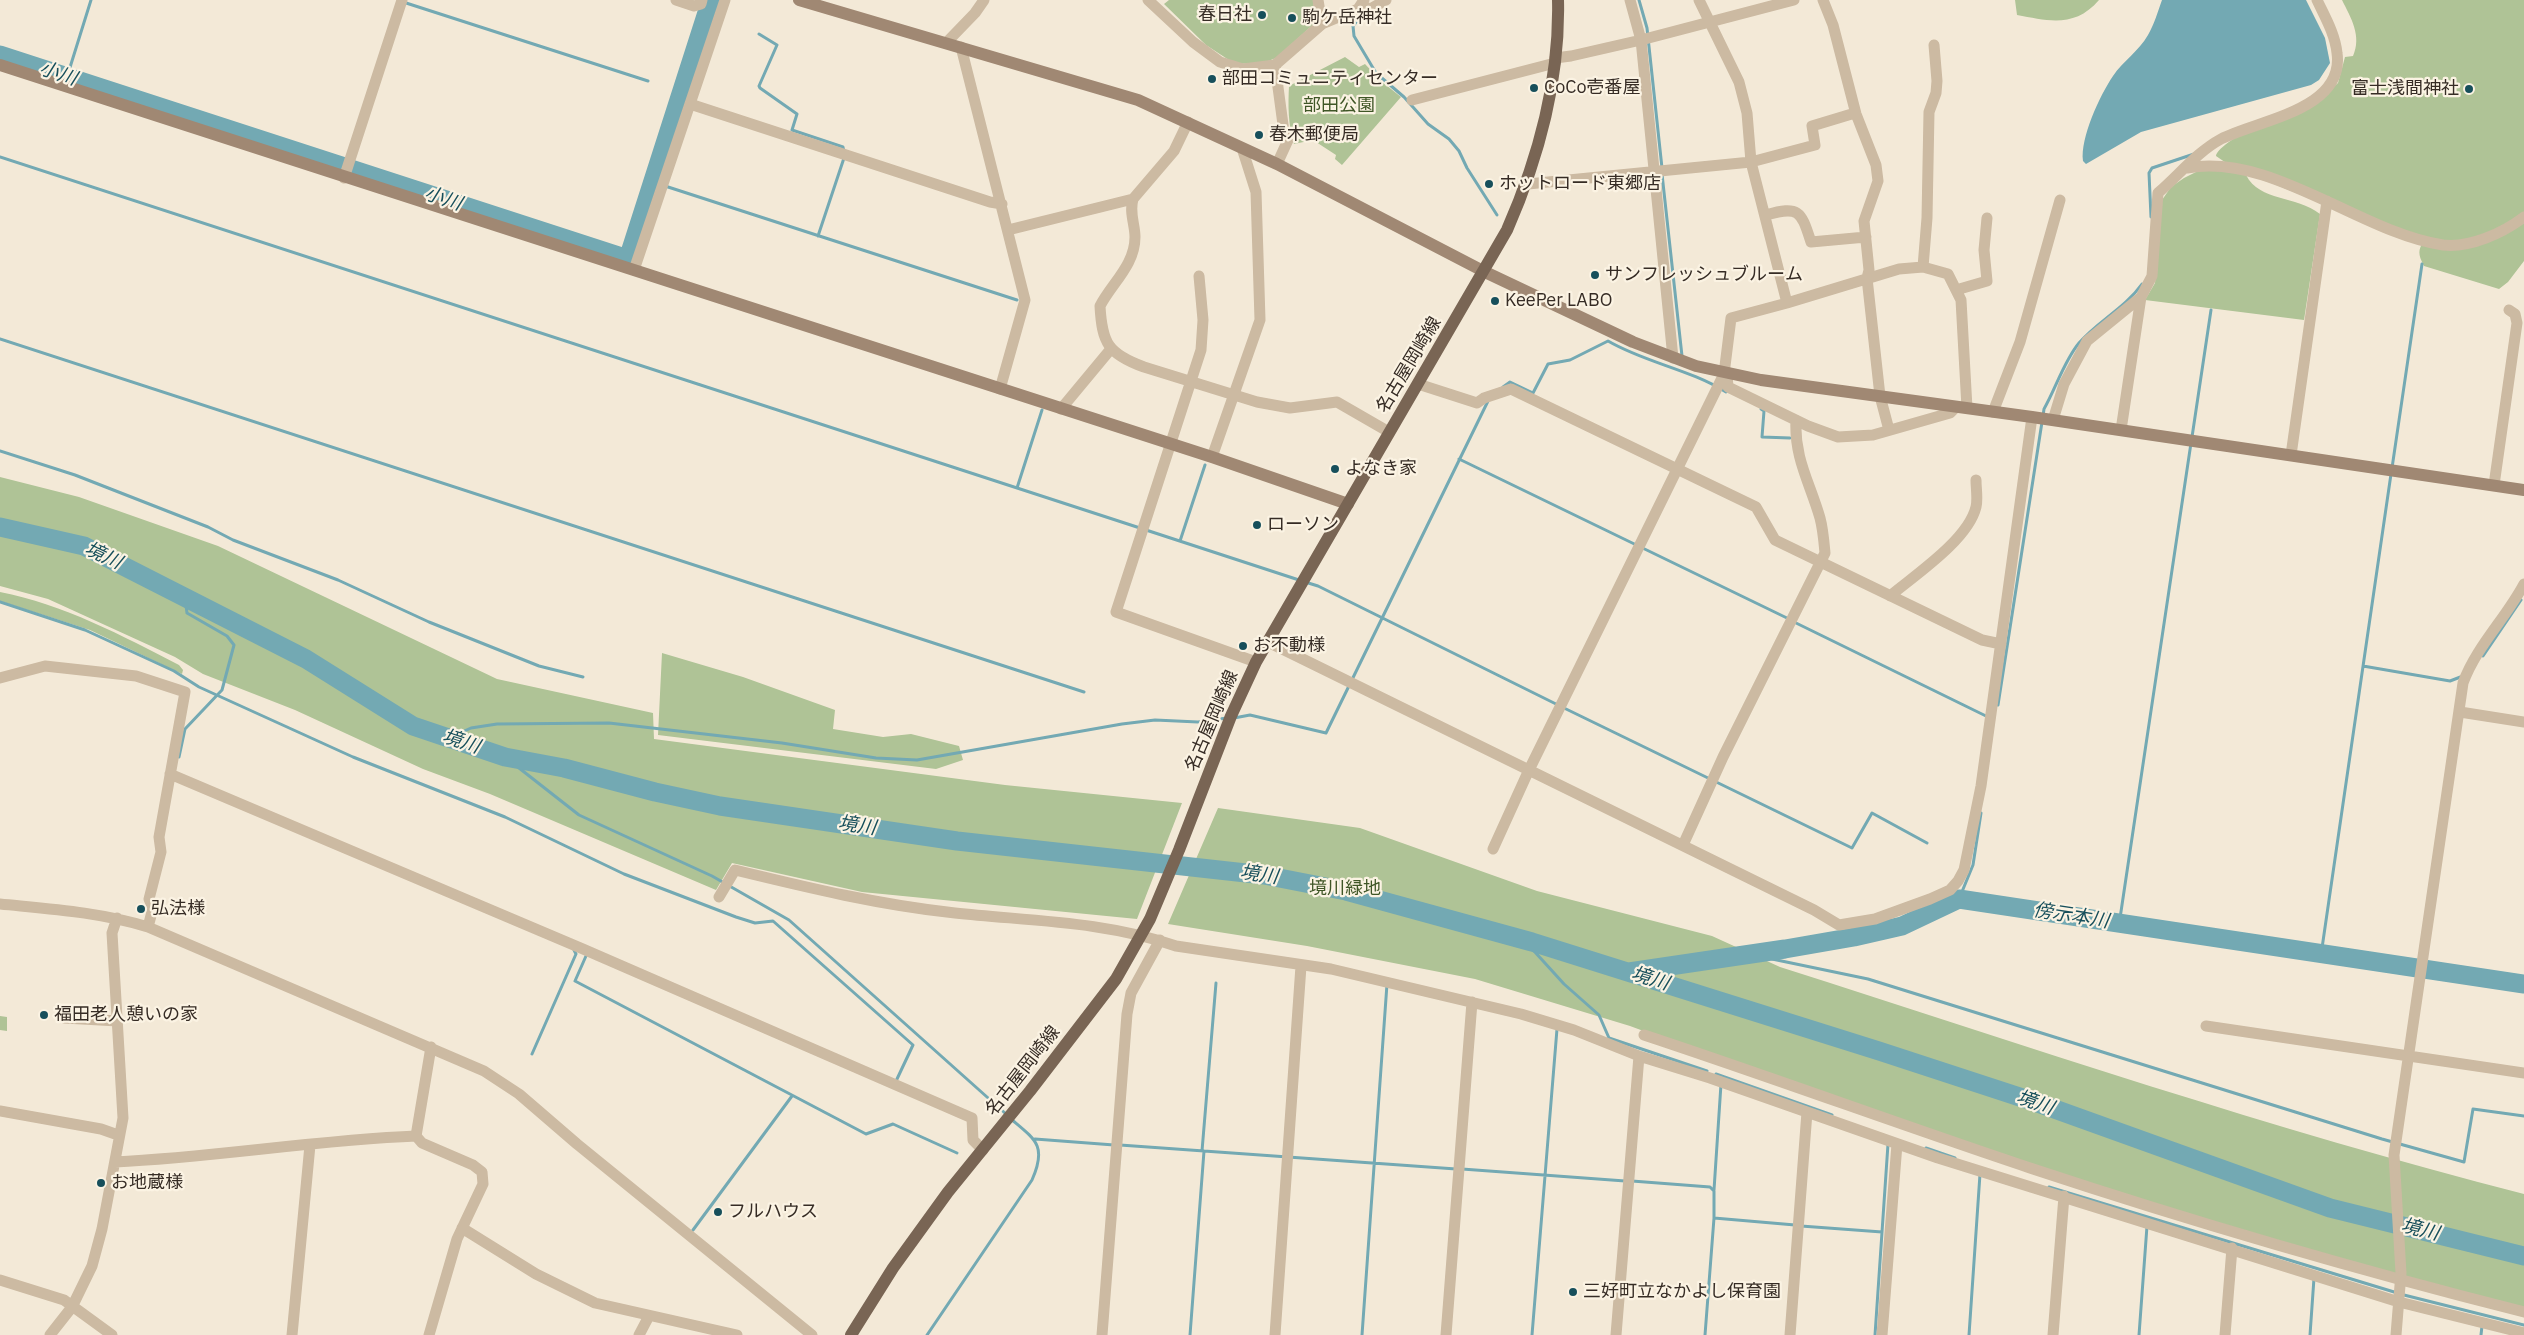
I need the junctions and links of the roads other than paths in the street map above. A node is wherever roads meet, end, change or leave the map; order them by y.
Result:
1 (402, 0) edge
2 (676, 0) edge
3 (702, 0) edge
4 (726, 0) edge
5 (799, 0) edge
6 (984, 0) edge
7 (1148, 0) edge
8 (1318, 0) edge
9 (1386, 0) edge
10 (1558, 0) edge
11 (1630, 0) edge
12 (1699, 0) edge
13 (1794, 0) edge
14 (1824, 0) edge
15 (2318, 0) edge
16 (1361, 5) edge
17 (1710, 22) junction
18 (1322, 24) junction
19 (1641, 40) junction
20 (947, 42) junction
21 (1934, 45) dead end
22 (961, 46) junction
23 (1555, 60) junction
24 (0, 65) edge
25 (1275, 65) junction
26 (1412, 100) dead end
27 (690, 104) junction
28 (1855, 113) junction
29 (1188, 122) junction
30 (1242, 148) junction
31 (1751, 162) junction
32 (1276, 164) junction
33 (2187, 168) junction
34 (1654, 171) junction
35 (344, 178) junction
36 (1528, 184) junction
37 (1133, 199) junction
38 (2060, 200) dead end
39 (2326, 200) junction
40 (1002, 204) junction
41 (1766, 215) junction
42 (2524, 217) edge
43 (1987, 218) dead end
44 (1008, 230) junction
45 (1866, 237) junction
46 (1923, 268) junction
47 (634, 270) junction
48 (1486, 272) junction
49 (1199, 276) dead end
50 (1867, 278) junction
51 (1956, 290) junction
52 (2141, 297) junction
53 (1787, 302) junction
54 (2509, 310) dead end
55 (1110, 350) junction
56 (1673, 358) junction
57 (1726, 374) junction
58 (1192, 382) junction
59 (1418, 384) junction
60 (1000, 389) junction
61 (1233, 394) junction
62 (1880, 396) junction
63 (1961, 408) junction
64 (1061, 409) junction
65 (1993, 412) junction
66 (2032, 417) junction
67 (1796, 420) junction
68 (2053, 420) junction
69 (1889, 430) junction
70 (2121, 430) junction
71 (1389, 432) junction
72 (1171, 444) junction
73 (2290, 455) junction
74 (1212, 457) junction
75 (1676, 470) junction
76 (1976, 480) dead end
77 (2494, 485) junction
78 (2524, 490) edge
79 (1348, 504) junction
80 (1820, 562) junction
81 (2524, 584) edge
82 (1890, 596) junction
83 (1268, 642) junction
84 (2001, 644) junction
85 (1256, 662) junction
86 (0, 678) edge
87 (2460, 712) junction
88 (2524, 722) edge
89 (1528, 772) junction
90 (170, 774) junction
91 (1683, 845) junction
92 (1493, 849) dead end
93 (720, 895) dead end
94 (0, 904) edge
95 (117, 918) junction
96 (148, 926) junction
97 (1140, 937) junction
98 (1160, 940) junction
99 (1301, 966) junction
100 (1472, 1002) junction
101 (64, 1018) dead end
102 (118, 1021) junction
103 (2206, 1026) dead end
104 (1644, 1035) dead end
105 (431, 1047) junction
106 (2409, 1055) junction
107 (1639, 1056) junction
108 (2524, 1073) edge
109 (0, 1111) edge
110 (1807, 1112) junction
111 (118, 1135) junction
112 (416, 1136) junction
113 (1897, 1144) junction
114 (310, 1145) junction
115 (982, 1150) junction
116 (115, 1162) junction
117 (2064, 1196) junction
118 (462, 1228) junction
119 (2232, 1248) junction
120 (2401, 1279) junction
121 (0, 1280) edge
122 (2399, 1302) junction
123 (72, 1307) junction
124 (2524, 1312) edge
125 (649, 1316) junction
126 (2524, 1333) edge
127 (809, 1334) edge
128 (50, 1335) edge
129 (112, 1335) edge
130 (292, 1335) edge
131 (429, 1335) edge
132 (639, 1335) edge
133 (737, 1335) edge
134 (851, 1335) edge
135 (1102, 1335) edge
136 (1275, 1335) edge
137 (1446, 1335) edge
138 (1616, 1335) edge
139 (1790, 1335) edge
140 (1882, 1335) edge
141 (2053, 1335) edge
142 (2225, 1335) edge
143 (2396, 1335) edge

1 - 35 street
2 - 3 street
4 - 27 street
5 - 20 street
6 - 20 street
7 - 25 street
8 - 18 street
9 - 16 street
10 - 23 main road, 名古屋岡崎線
11 - 19 street
12 - 17 street
13 - 17 street
14 - 28 street
15 - 33 street
16 - 18 street
17 - 19 street
17 - 31 street
18 - 25 street
19 - 23 street
19 - 34 street
20 - 22 street
21 - 46 street
22 - 29 street
22 - 40 street
23 - 26 street
23 - 36 main road, 名古屋岡崎線
24 - 35 street
25 - 32 street
27 - 40 street
27 - 47 street
28 - 31 street
28 - 45 street
29 - 30 street
29 - 37 street
30 - 32 street
30 - 61 street
31 - 34 street
31 - 41 street
32 - 48 street
33 - 39 street
33 - 52 street
34 - 36 street
34 - 56 street
35 - 47 street
36 - 48 main road, 名古屋岡崎線
37 - 44 street
37 - 55 street
38 - 65 street
39 - 42 street
39 - 73 street
40 - 44 street
41 - 45 street
41 - 53 street
43 - 51 street
44 - 60 street
45 - 50 street
46 - 50 street
46 - 51 street
47 - 60 street
48 - 56 street
48 - 59 main road, 名古屋岡崎線
49 - 58 street
50 - 53 street
50 - 62 street
51 - 63 street
52 - 68 street
52 - 70 street
53 - 57 street
54 - 77 street
55 - 58 street
55 - 64 street
56 - 57 street
57 - 62 street
57 - 67 street
57 - 75 street
58 - 61 street
58 - 72 street
59 - 71 main road, 名古屋岡崎線
59 - 75 street
60 - 64 street
61 - 71 street
61 - 74 street
62 - 63 street
62 - 69 street
63 - 65 street
63 - 69 street
64 - 72 street
65 - 66 street
66 - 68 street
66 - 84 street
67 - 69 street
67 - 80 street
68 - 70 street
70 - 73 street
71 - 79 main road, 名古屋岡崎線
72 - 74 street
72 - 85 street
73 - 77 street
74 - 79 street
75 - 80 street
75 - 89 street
76 - 82 street
77 - 78 street
79 - 83 main road, 名古屋岡崎線
80 - 82 street
80 - 91 street
81 - 87 street
82 - 84 street
83 - 85 main road, 名古屋岡崎線
83 - 89 street
84 - 91 street
85 - 97 main road, 名古屋岡崎線
86 - 90 street
87 - 88 street
87 - 106 street
89 - 91 street
89 - 92 street
90 - 96 street
90 - 115 street
93 - 97 street
94 - 95 street
95 - 96 street
95 - 102 street
96 - 105 street
97 - 98 street
97 - 115 main road, 名古屋岡崎線
98 - 99 street
98 - 135 street
99 - 100 street
99 - 136 street
100 - 107 street
100 - 137 street
101 - 102 street
102 - 111 street
103 - 106 street
104 - 120 street
105 - 112 street
105 - 127 street
106 - 108 street
106 - 120 street
107 - 110 street
107 - 138 street
109 - 111 street
110 - 113 street
110 - 139 street
111 - 116 street
112 - 114 street
112 - 118 street
113 - 117 street
113 - 140 street
114 - 116 street
114 - 130 street
115 - 134 main road, 名古屋岡崎線
116 - 123 street
117 - 119 street
117 - 141 street
118 - 125 street
118 - 131 street
119 - 122 street
119 - 142 street
120 - 122 street
120 - 124 street
121 - 123 street
122 - 126 street
122 - 143 street
123 - 128 street
123 - 129 street
125 - 132 street
125 - 133 street

